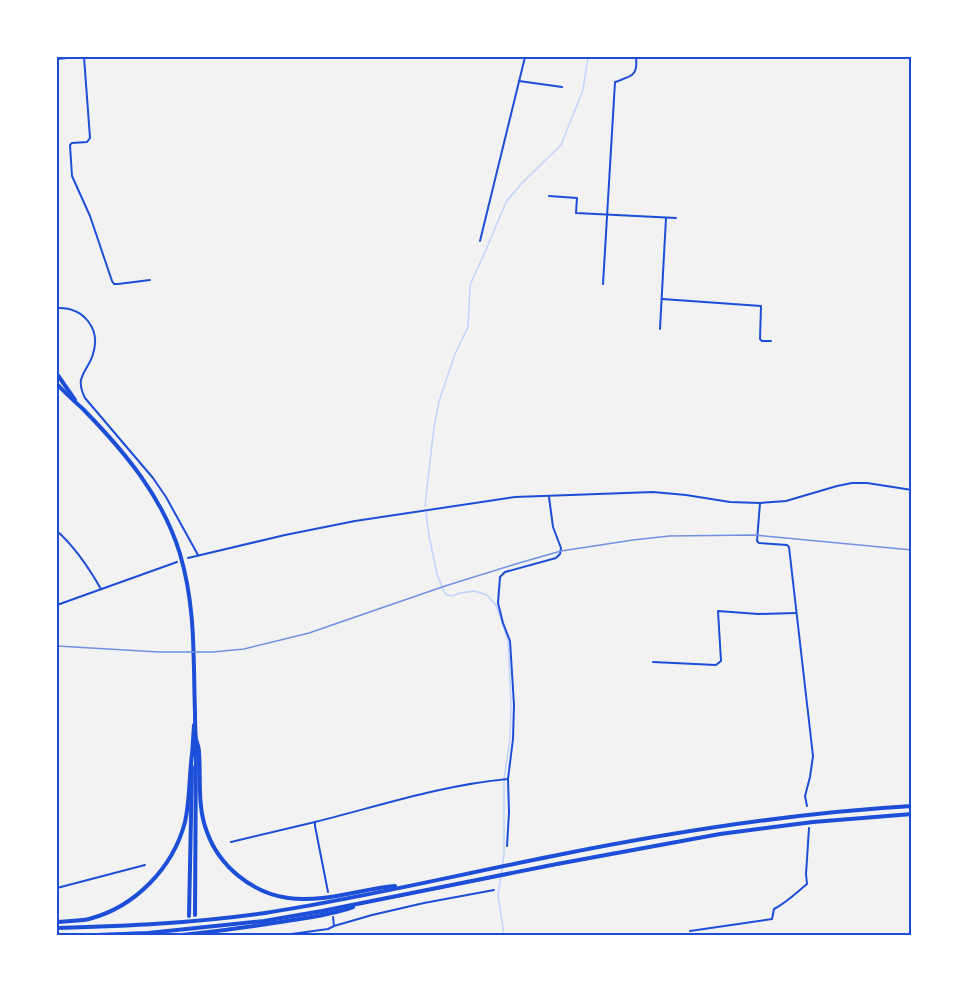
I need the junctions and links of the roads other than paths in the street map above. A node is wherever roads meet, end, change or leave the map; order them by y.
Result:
1 (67, 57) edge
2 (84, 57) edge
3 (525, 57) edge
4 (636, 57) edge
5 (57, 58) edge
6 (519, 81) junction
7 (562, 87) dead end
8 (549, 196) dead end
9 (607, 214) junction
10 (666, 218) junction
11 (676, 218) dead end
12 (480, 241) dead end
13 (150, 280) dead end
14 (603, 284) dead end
15 (662, 299) junction
16 (57, 308) edge
17 (660, 329) dead end
18 (771, 341) dead end
19 (57, 376) edge
20 (57, 384) edge
21 (83, 410) junction
22 (912, 490) edge
23 (549, 497) junction
24 (760, 503) junction
25 (57, 531) edge
26 (198, 555) junction
27 (188, 558) dead end
28 (177, 562) dead end
29 (101, 589) junction
30 (57, 605) edge
31 (796, 613) junction
32 (652, 662) dead end
33 (195, 712) junction
34 (196, 738) junction
35 (192, 754) junction
36 (508, 778) junction
37 (807, 806) dead end
38 (912, 806) edge
39 (912, 814) edge
40 (315, 822) junction
41 (809, 828) dead end
42 (231, 842) dead end
43 (507, 846) dead end
44 (145, 865) dead end
45 (411, 885) junction
46 (57, 888) edge
47 (494, 890) dead end
48 (328, 892) dead end
49 (364, 903) junction
50 (195, 915) dead end
51 (189, 916) dead end
52 (333, 917) dead end
53 (57, 922) edge
54 (334, 926) junction
55 (57, 928) edge
56 (690, 931) dead end
57 (96, 935) edge
58 (182, 935) edge
59 (284, 935) edge

1 - 5 main road
2 - 13 street
3 - 6 street
4 - 9 street
6 - 7 street
6 - 12 street
8 - 9 street
9 - 10 street
9 - 14 street
10 - 11 street
10 - 15 street
15 - 17 street
15 - 18 street
16 - 26 street
19 - 21 main road
20 - 21 main road
21 - 33 main road
22 - 24 street
23 - 24 street
23 - 26 street
23 - 36 street
24 - 31 street
25 - 29 street
26 - 27 street
28 - 29 street
29 - 30 street
31 - 32 street
31 - 37 street
33 - 34 main road
33 - 35 main road
34 - 45 main road
34 - 50 main road
35 - 51 main road
35 - 53 main road
36 - 40 street
36 - 43 street
38 - 45 main road
39 - 49 main road
40 - 42 street
40 - 48 street
41 - 56 street
44 - 46 street
45 - 55 main road
47 - 54 street
49 - 57 main road
49 - 58 main road
52 - 54 street
54 - 59 street

